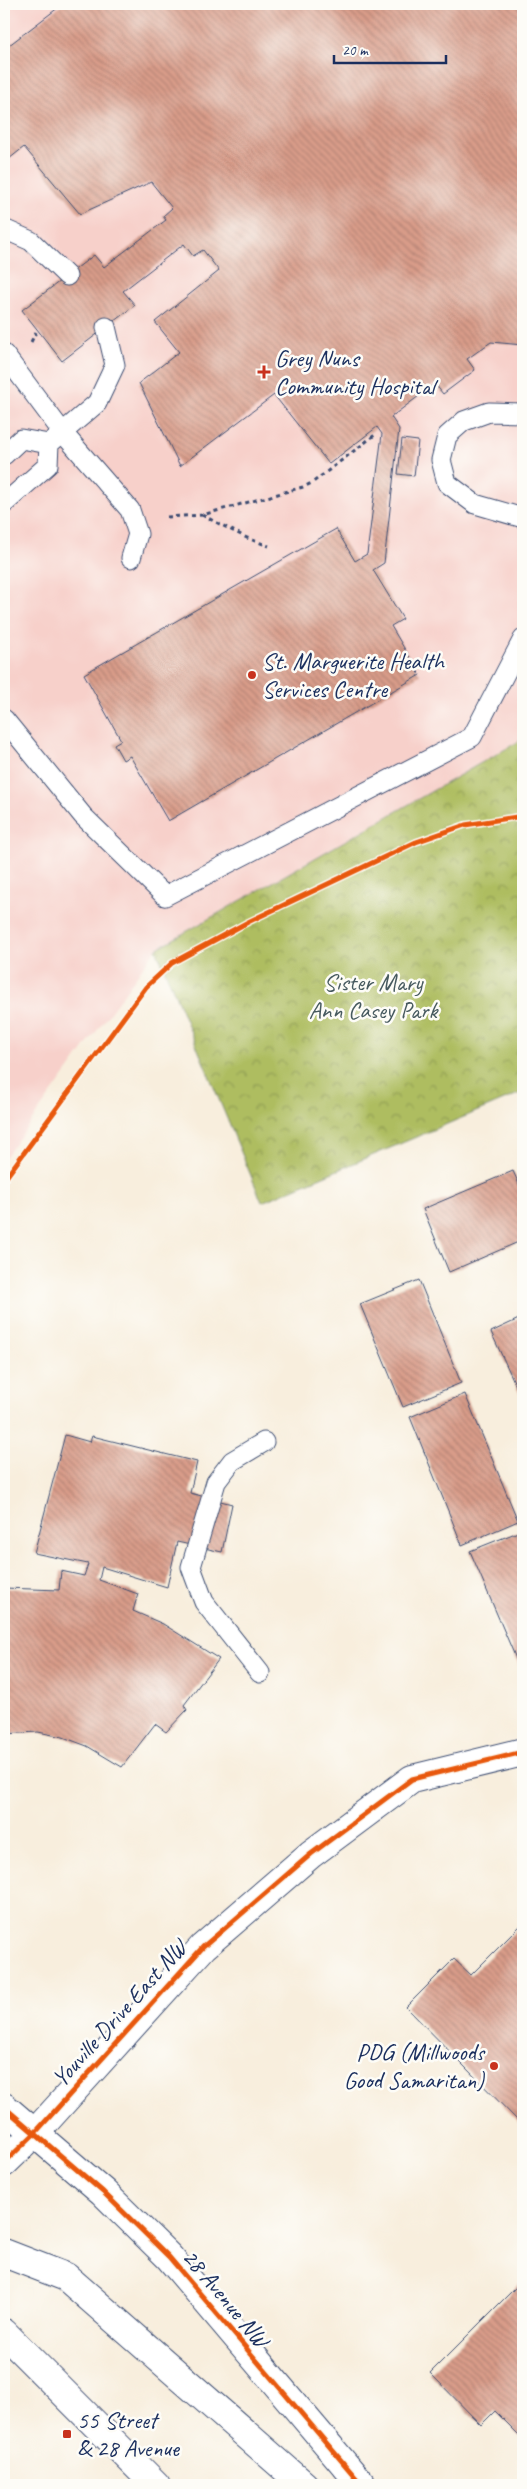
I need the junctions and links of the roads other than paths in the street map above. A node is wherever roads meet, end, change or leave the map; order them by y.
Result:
1 (4, 229) edge
2 (67, 276) dead end
3 (106, 327) dead end
4 (4, 354) edge
5 (523, 413) edge
6 (56, 438) junction
7 (4, 455) edge
8 (4, 504) edge
9 (523, 518) edge
10 (131, 558) dead end
11 (523, 639) edge
12 (4, 719) edge
13 (264, 1442) dead end
14 (260, 1673) dead end
15 (523, 1752) edge
16 (4, 2107) edge
17 (34, 2134) junction
18 (4, 2138) edge
19 (4, 2163) edge
20 (4, 2253) edge
21 (4, 2333) edge
22 (156, 2485) edge
23 (304, 2485) edge
24 (362, 2485) edge

1 - 2 lane
3 - 6 lane
4 - 6 lane
5 - 9 lane
6 - 7 lane
6 - 8 lane
6 - 10 lane
11 - 12 lane
13 - 14 lane
15 - 17 street, Youville Drive East NW
16 - 17 street, 28 Avenue NW
17 - 18 street
17 - 19 street, Youville Drive East NW
17 - 24 street, 28 Avenue NW
20 - 23 street
21 - 22 street

